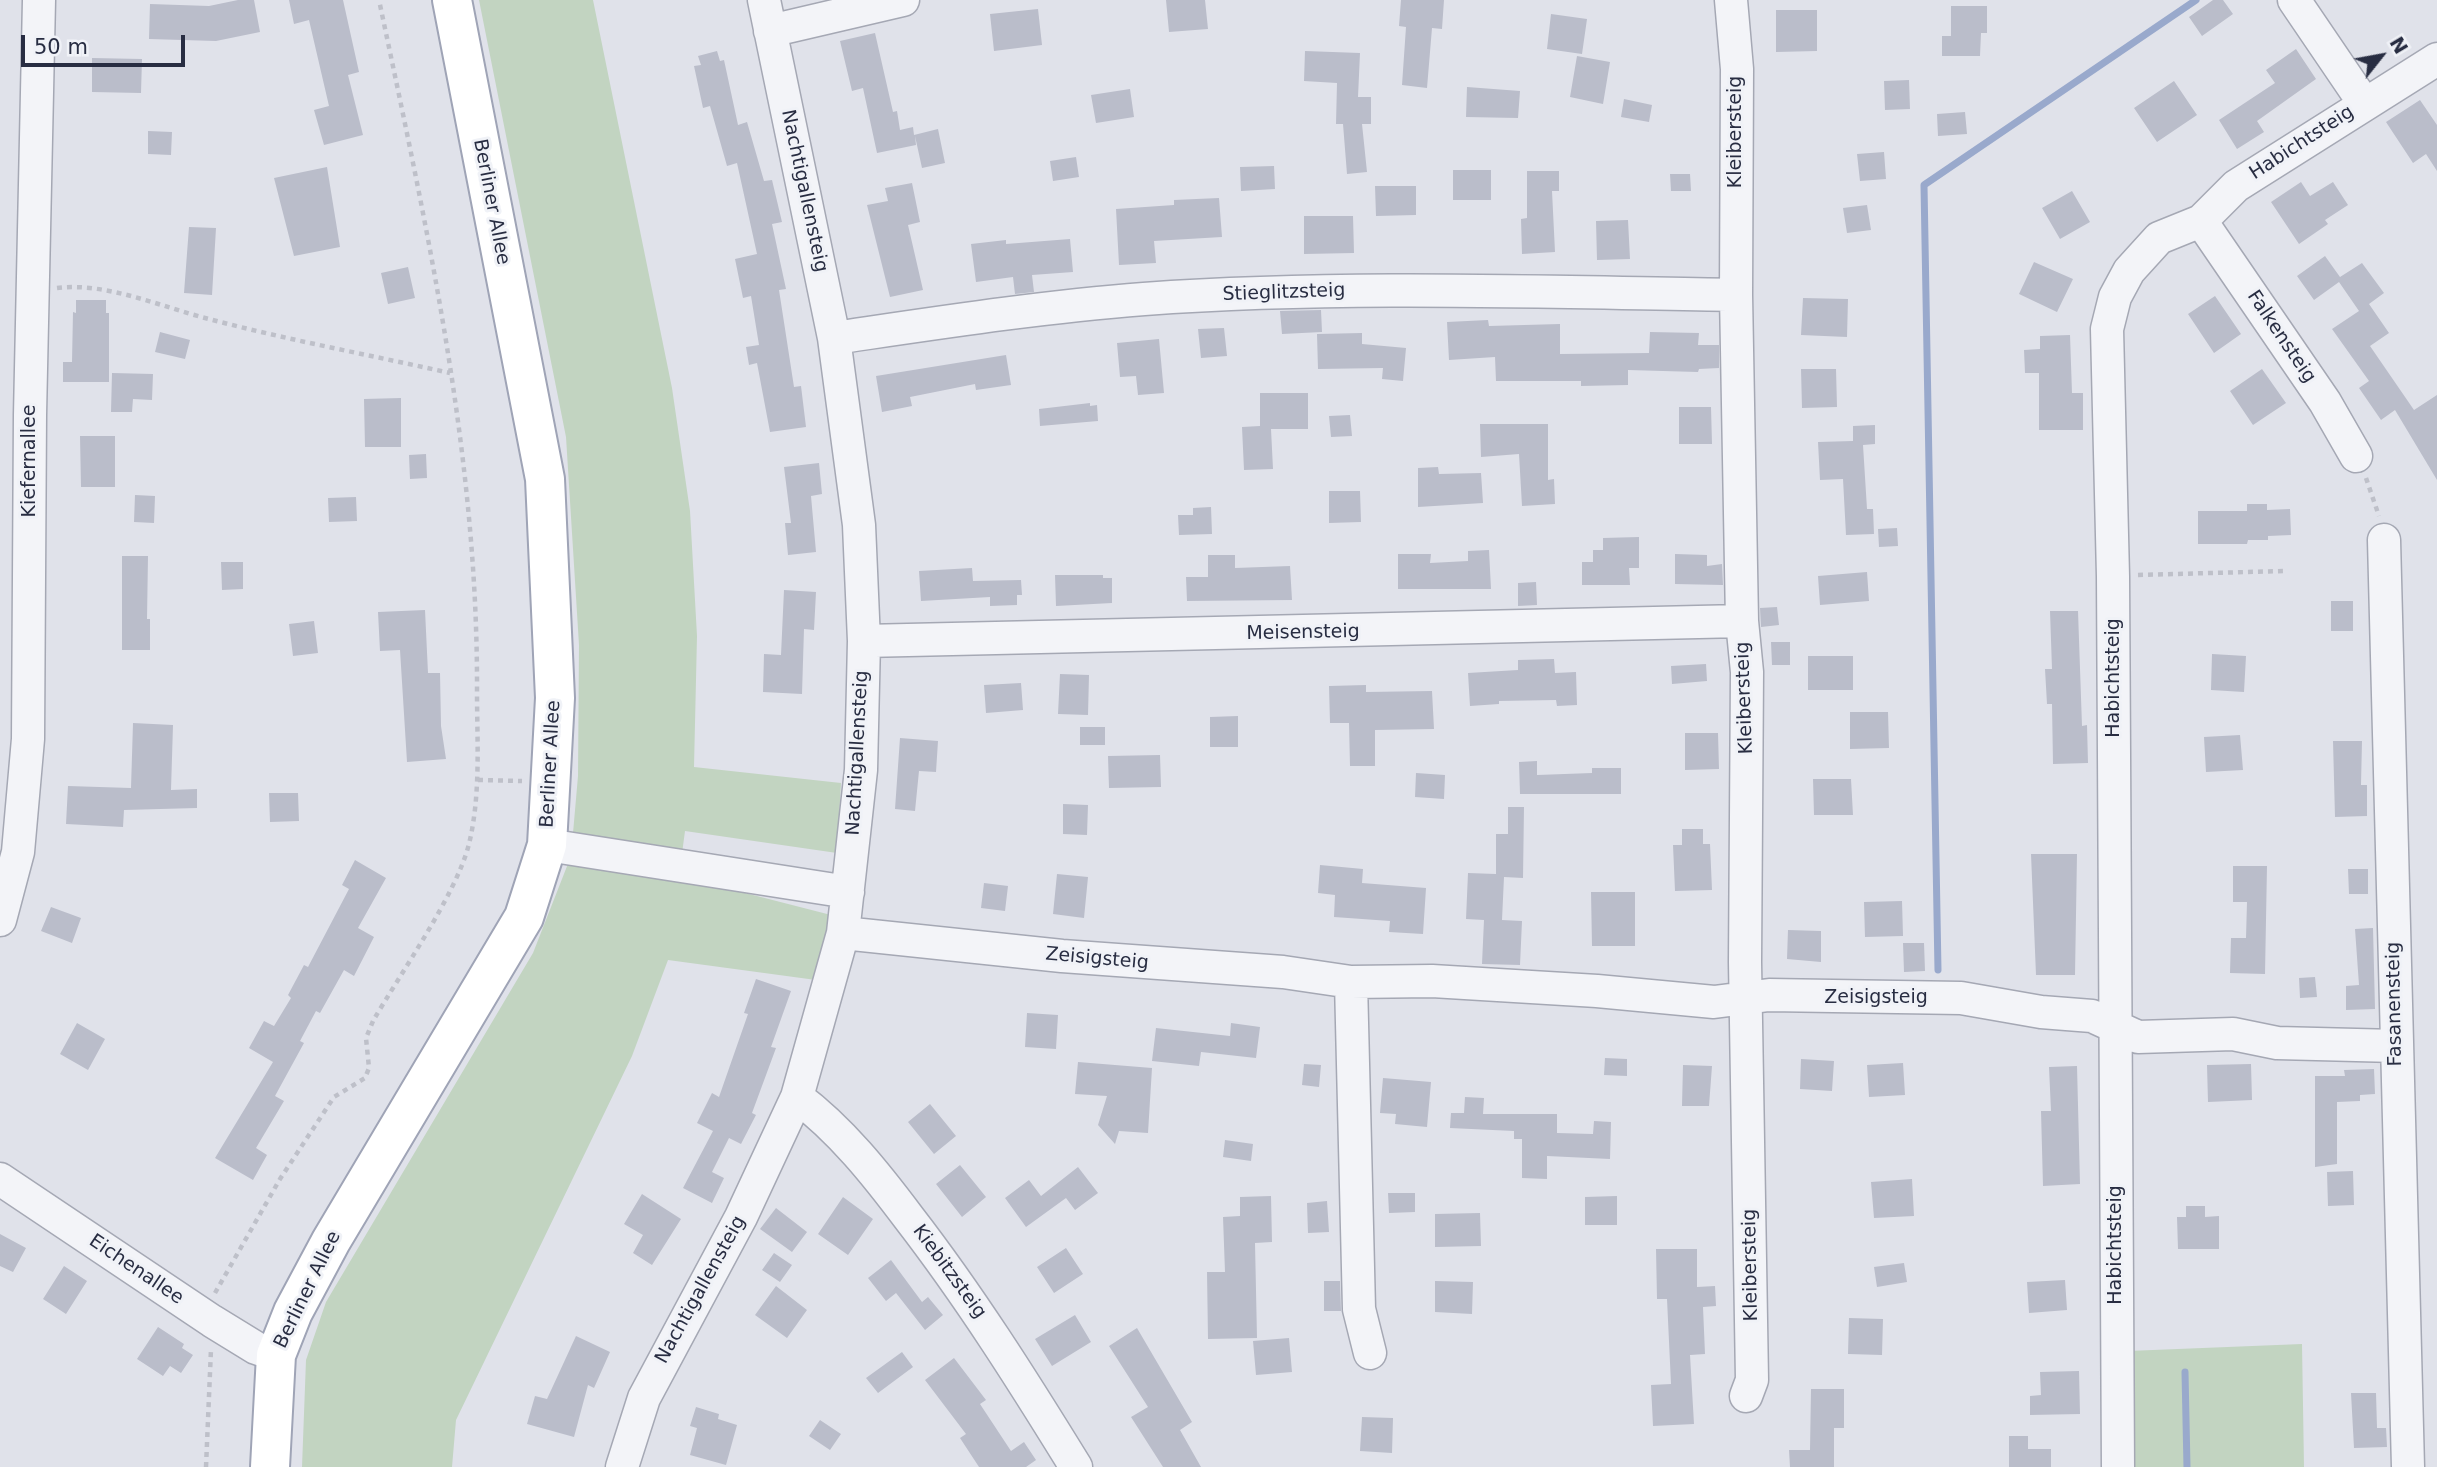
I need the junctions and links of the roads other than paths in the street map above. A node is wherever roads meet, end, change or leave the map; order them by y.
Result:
1 (39, 0) edge
2 (452, 0) edge
3 (764, 0) edge
4 (903, 0) edge
5 (2294, 0) edge
6 (1725, 1) edge
7 (770, 31) junction
8 (2436, 63) edge
9 (2364, 103) junction
10 (2201, 221) junction
11 (1736, 295) junction
12 (834, 338) junction
13 (2356, 456) road end
14 (2384, 540) road end
15 (1742, 621) junction
16 (864, 641) junction
17 (547, 845) junction
18 (848, 892) junction
19 (0, 920) edge
20 (843, 933) junction
21 (1351, 982) junction
22 (1745, 998) junction
23 (2116, 1027) junction
24 (2396, 1046) junction
25 (797, 1097) junction
26 (0, 1180) edge
27 (1370, 1353) dead end
28 (276, 1355) junction
29 (1746, 1396) dead end
30 (270, 1467) edge
31 (622, 1467) edge
32 (1076, 1467) edge
33 (2118, 1467) edge
34 (2408, 1467) edge

1 - 19 street, Kiefernallee
2 - 17 main road, Berliner Allee
3 - 7 street, Nachtigallensteig
4 - 7 street
5 - 9 street
6 - 11 street, Kleibersteig
7 - 12 street, Nachtigallensteig
8 - 9 street, Habichtsteig
9 - 10 street, Habichtsteig
10 - 13 street, Falkensteig
10 - 23 street, Habichtsteig
11 - 12 street, Stieglitzsteig
11 - 15 street, Kleibersteig
12 - 16 street, Nachtigallensteig
14 - 24 street, Fasanensteig
15 - 16 street, Meisensteig
15 - 22 street, Kleibersteig
16 - 18 street, Nachtigallensteig
17 - 18 street
17 - 28 main road, Berliner Allee
18 - 20 street, Nachtigallensteig
20 - 21 street, Zeisigsteig
20 - 25 street, Nachtigallensteig
21 - 22 street, Zeisigsteig
21 - 27 street
22 - 23 street, Zeisigsteig
22 - 29 street, Kleibersteig
23 - 24 street, Zeisigsteig
23 - 33 street, Habichtsteig
24 - 34 street, Fasanensteig
25 - 31 street, Nachtigallensteig
25 - 32 street, Kiebitzsteig
26 - 28 street, Eichenallee
28 - 30 main road, Berliner Allee

